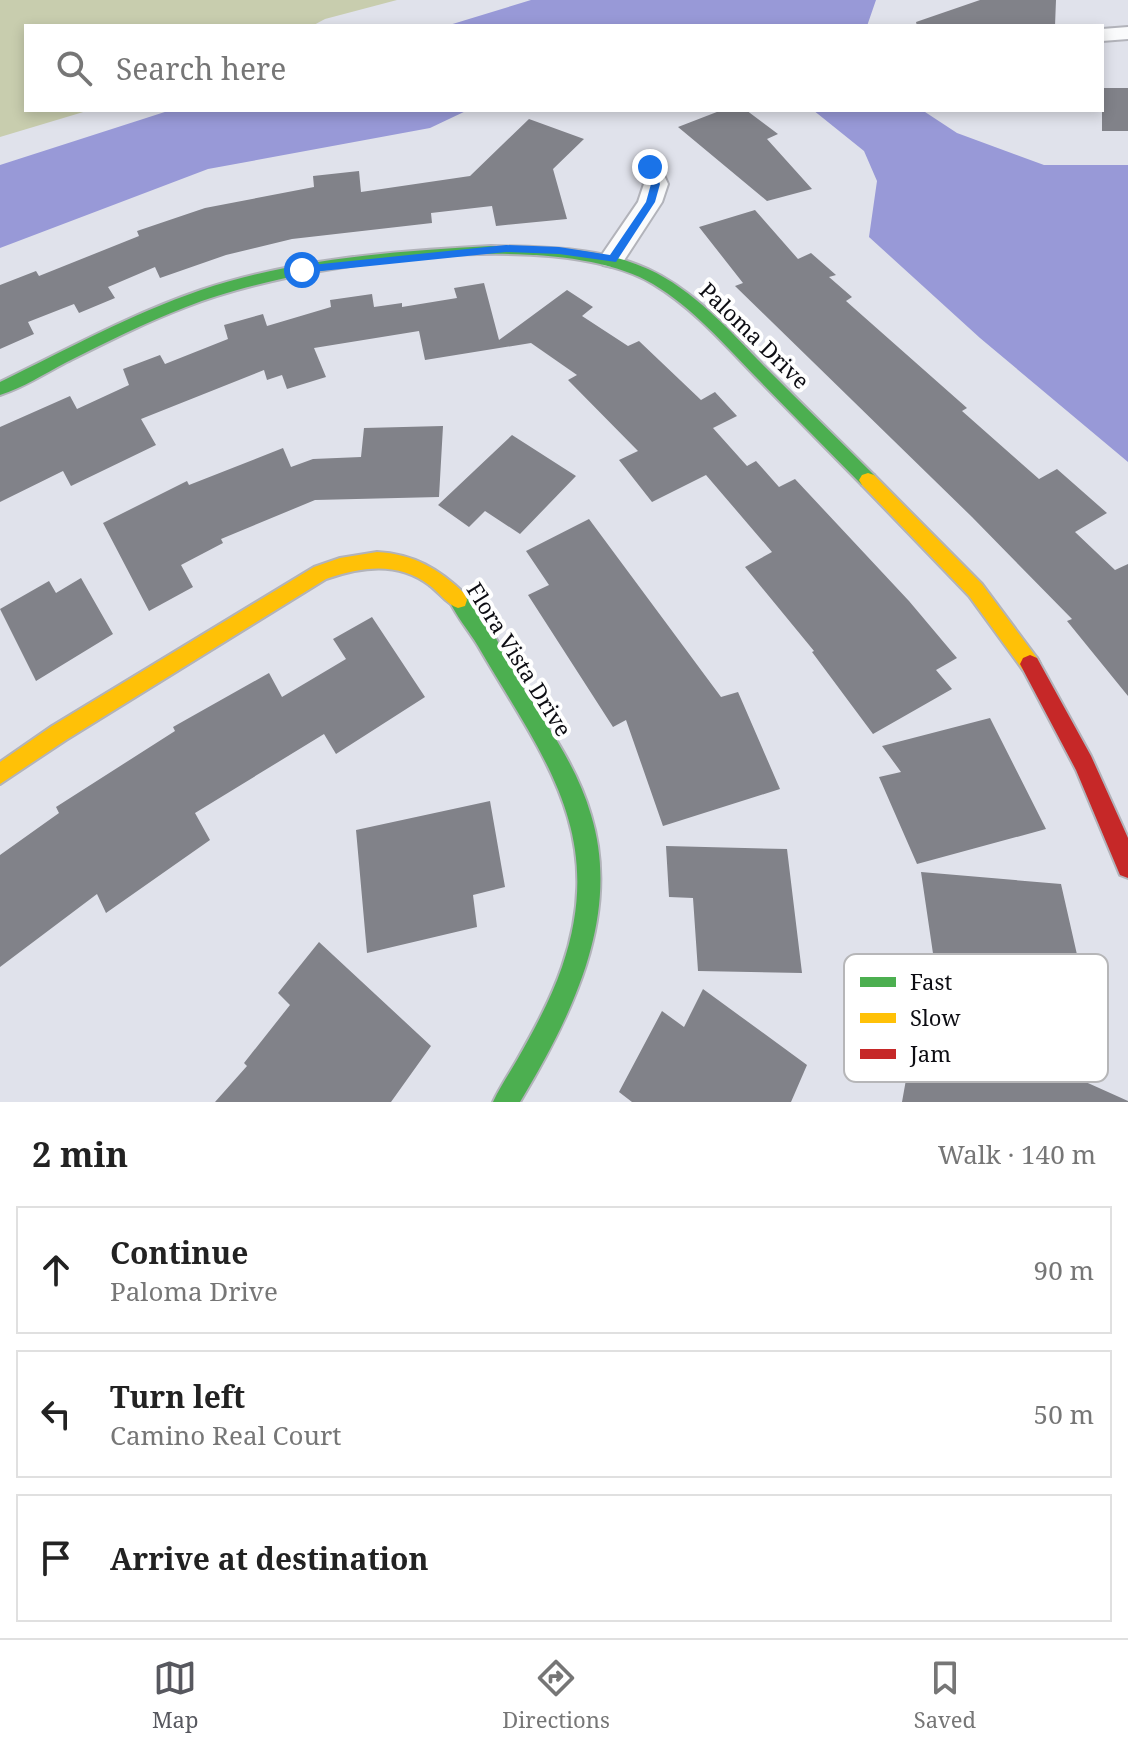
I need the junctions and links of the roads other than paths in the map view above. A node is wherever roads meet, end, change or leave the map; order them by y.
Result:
1 (1128, 33) edge
2 (1104, 35) edge
3 (650, 167) dead end
4 (612, 259) junction
5 (0, 389) edge
6 (0, 774) edge
7 (1128, 867) edge
8 (506, 1102) edge

1 - 2 street
3 - 4 street
4 - 5 street, Paloma Drive
4 - 7 street, Paloma Drive
6 - 8 street, Flora Vista Drive

